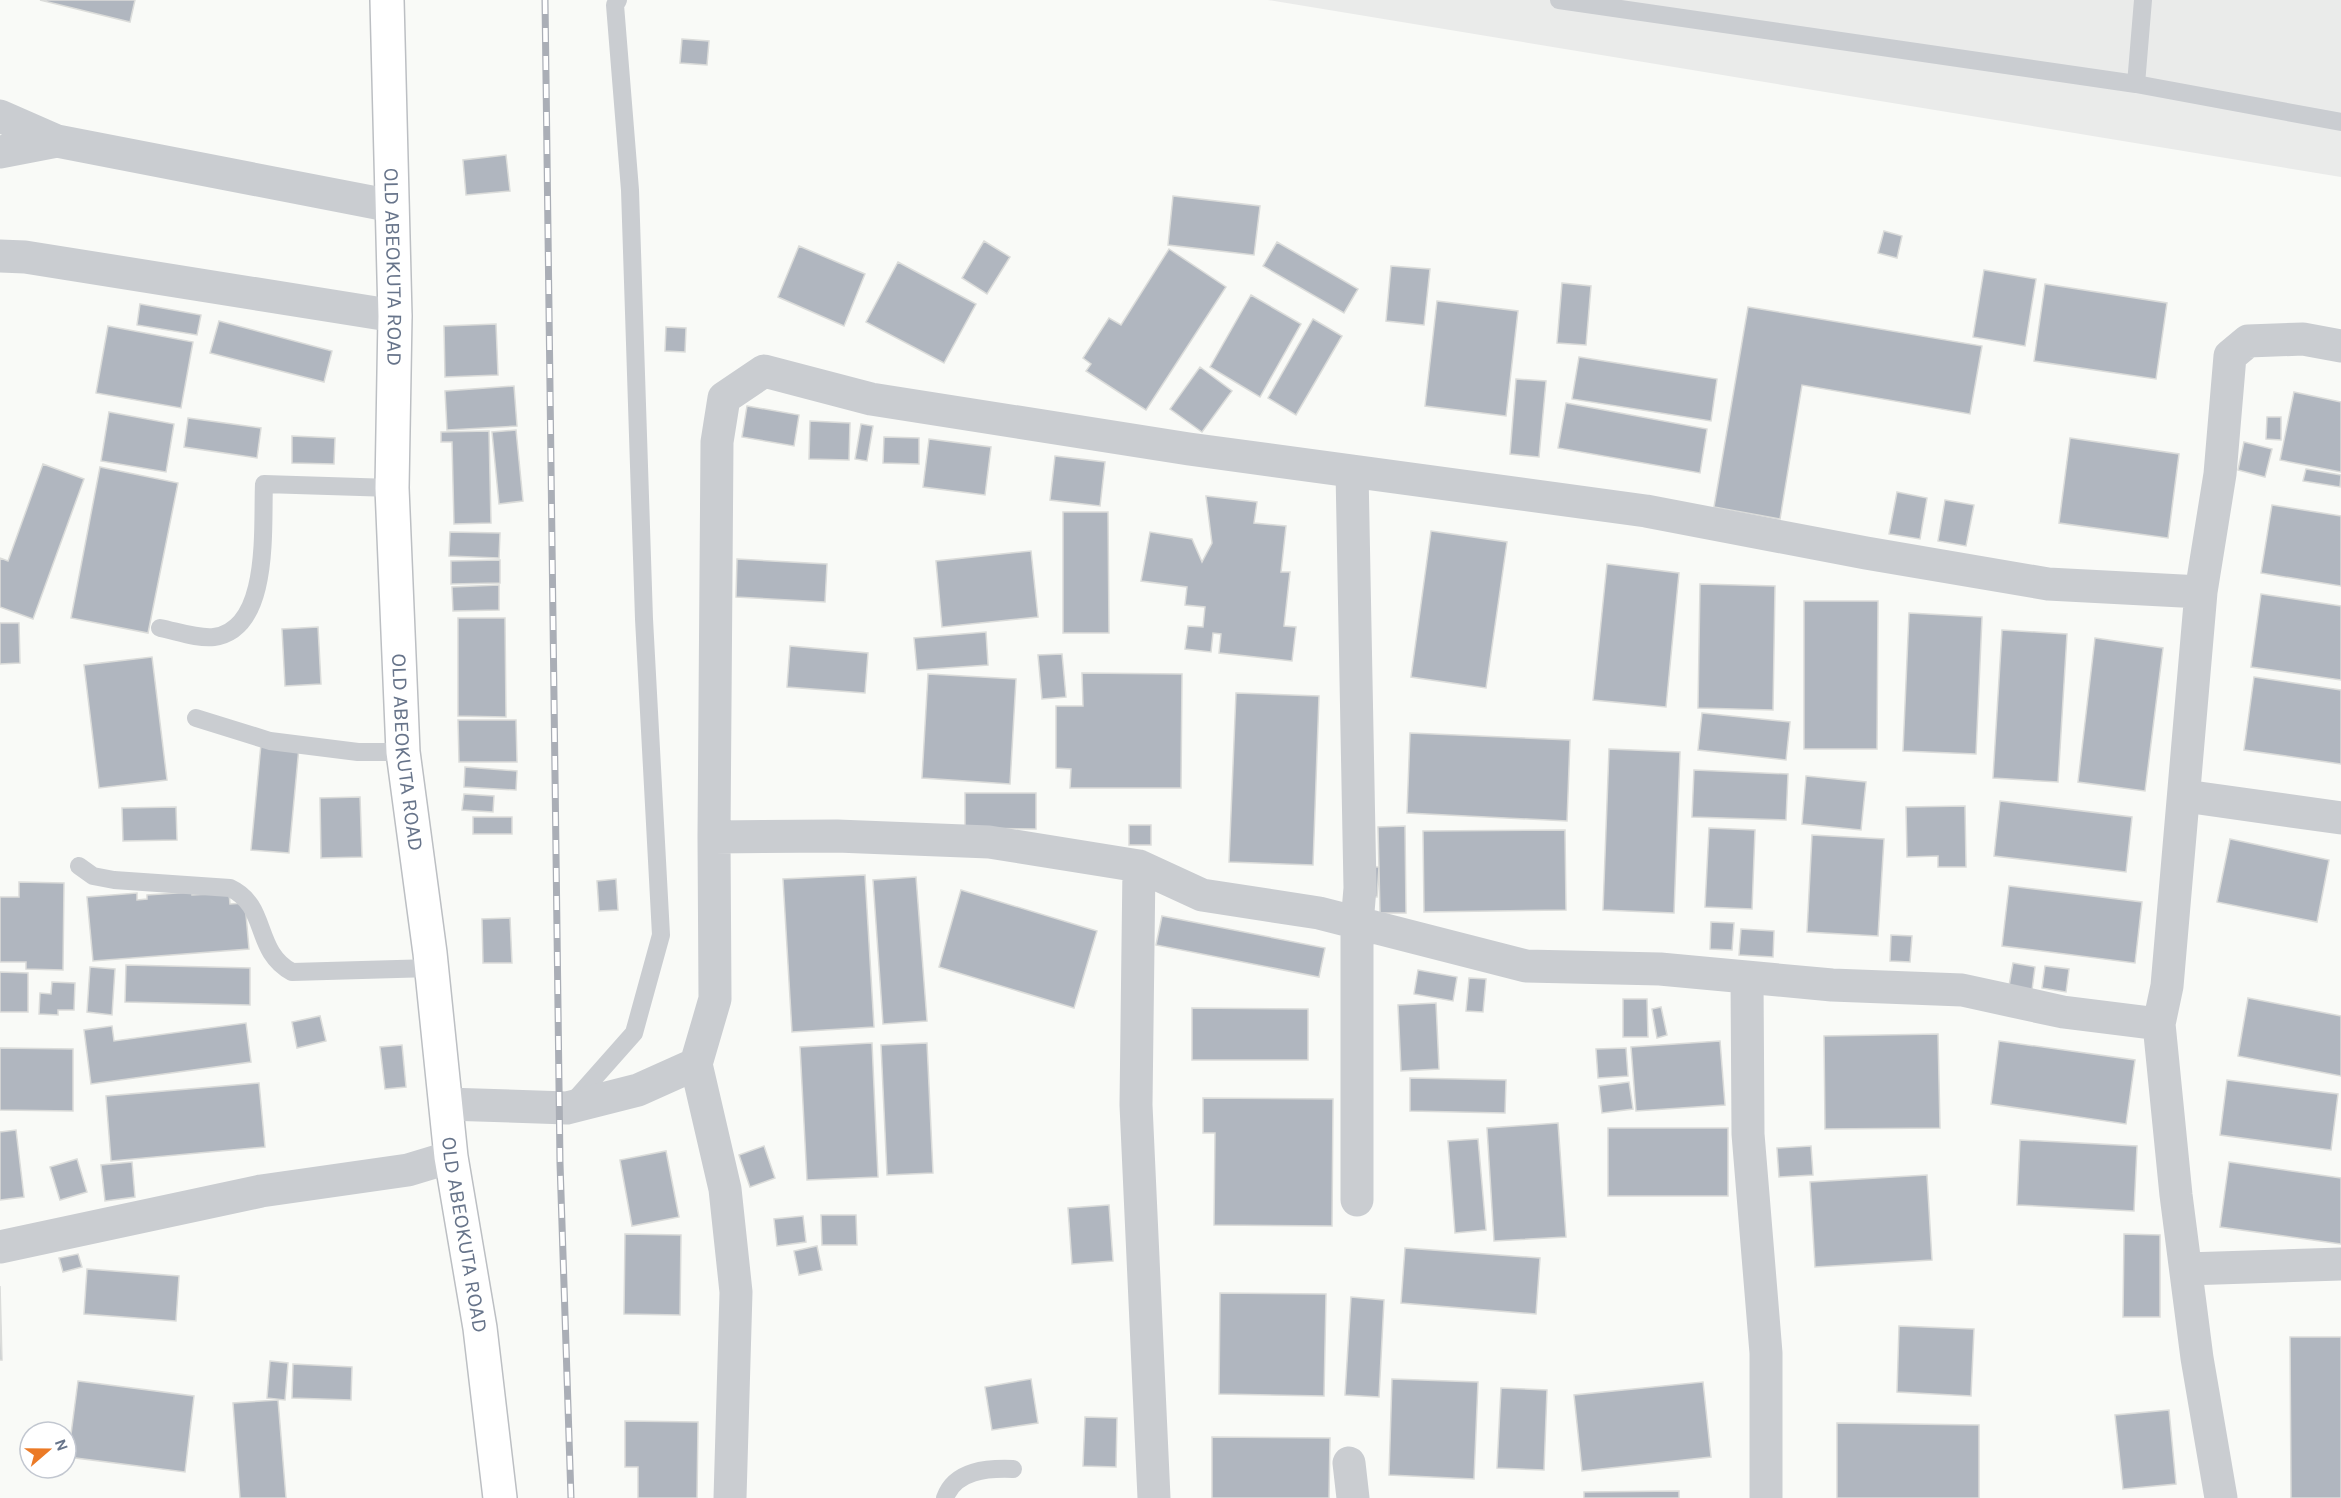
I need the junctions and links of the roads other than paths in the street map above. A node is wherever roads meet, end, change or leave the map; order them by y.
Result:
1 (387, 0) edge
2 (618, 0) edge
3 (1559, 0) edge
4 (2143, 0) edge
5 (2136, 84) junction
6 (0, 116) edge
7 (2341, 122) edge
8 (57, 141) junction
9 (0, 152) edge
10 (392, 206) junction
11 (0, 256) edge
12 (395, 316) junction
13 (2341, 346) edge
14 (1352, 471) junction
15 (392, 488) junction
16 (2201, 592) junction
17 (160, 628) dead end
18 (196, 718) dead end
19 (403, 752) junction
20 (2185, 796) junction
21 (2341, 818) edge
22 (714, 837) junction
23 (79, 866) dead end
24 (1139, 866) junction
25 (1357, 924) junction
26 (432, 968) junction
27 (1747, 977) junction
28 (2159, 1024) junction
29 (696, 1064) junction
30 (446, 1104) junction
31 (567, 1108) junction
32 (451, 1157) junction
33 (1357, 1200) dead end
34 (0, 1247) edge
35 (2341, 1264) edge
36 (2186, 1269) junction
37 (1349, 1463) dead end
38 (1013, 1469) dead end
39 (500, 1498) edge
40 (730, 1498) edge
41 (945, 1498) edge
42 (1154, 1498) edge
43 (1353, 1498) edge
44 (1766, 1498) edge
45 (2221, 1498) edge

1 - 10 highway, OLD ABEOKUTA ROAD
2 - 31 lane
3 - 5 lane
4 - 5 lane
5 - 7 lane
6 - 8 street
8 - 9 street
8 - 10 street
10 - 12 highway, OLD ABEOKUTA ROAD
11 - 12 street
12 - 15 highway, OLD ABEOKUTA ROAD
13 - 16 street
14 - 16 street
14 - 22 street
14 - 25 street
15 - 17 lane
15 - 19 highway, OLD ABEOKUTA ROAD
16 - 20 street
18 - 19 lane
19 - 26 highway, OLD ABEOKUTA ROAD
20 - 21 street
20 - 28 street
22 - 24 street
22 - 29 street
23 - 26 lane
24 - 25 street
24 - 42 street
25 - 27 street
25 - 33 street
26 - 30 highway, OLD ABEOKUTA ROAD
27 - 28 street
27 - 44 street
28 - 36 street
29 - 31 street
29 - 40 street
30 - 31 street
30 - 32 highway, OLD ABEOKUTA ROAD
32 - 34 street
32 - 39 highway, OLD ABEOKUTA ROAD
35 - 36 street
36 - 45 street
37 - 43 street
38 - 41 lane

